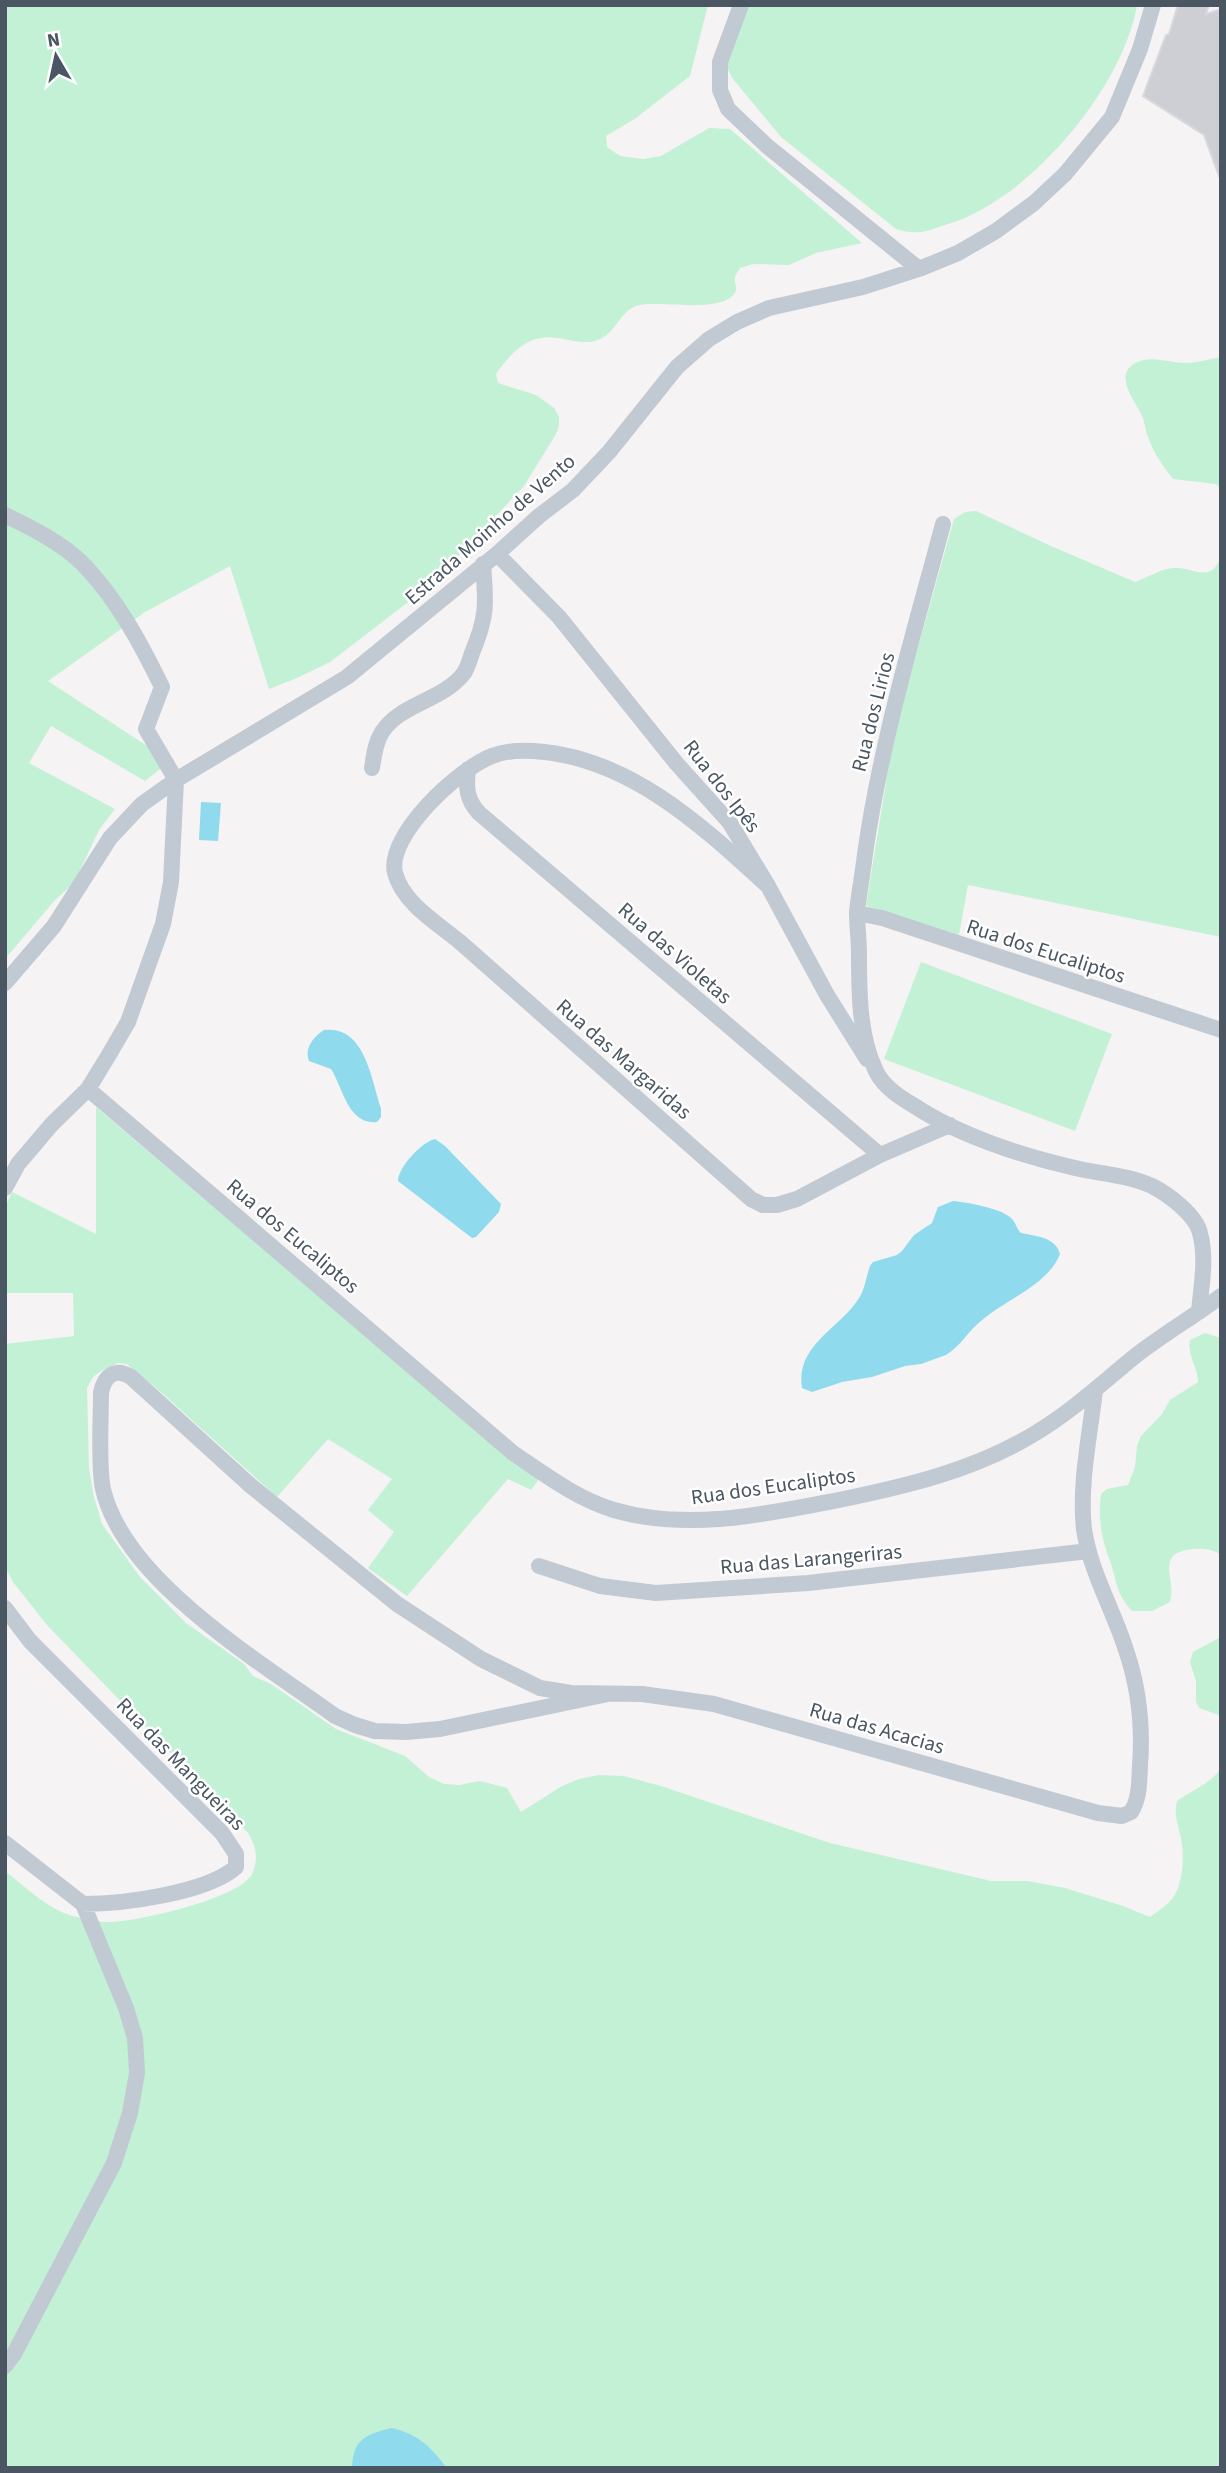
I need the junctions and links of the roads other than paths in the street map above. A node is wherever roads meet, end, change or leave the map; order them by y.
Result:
1 (741, 5) edge
2 (1153, 5) edge
3 (919, 269) junction
4 (5, 515) edge
5 (943, 524) dead end
6 (497, 554) junction
7 (483, 564) junction
8 (372, 768) dead end
9 (468, 769) junction
10 (176, 780) junction
11 (768, 886) junction
12 (857, 913) junction
13 (5, 983) edge
14 (1221, 1030) edge
15 (876, 1072) junction
16 (88, 1089) junction
17 (950, 1125) junction
18 (880, 1155) junction
19 (5, 1188) edge
20 (1221, 1296) edge
21 (1199, 1312) junction
22 (1095, 1390) junction
23 (1088, 1551) junction
24 (540, 1566) dead end
25 (5, 1608) edge
26 (608, 1694) junction
27 (5, 1843) edge
28 (83, 1904) junction
29 (5, 2366) edge

1 - 3 street
2 - 3 street, Estrada Moinho de Vento
3 - 6 street, Estrada Moinho de Vento
4 - 10 street
5 - 12 street, Rua dos Lirios
6 - 7 street, Estrada Moinho de Vento
6 - 11 street, Rua dos Ipês
7 - 8 street
7 - 10 street, Estrada Moinho de Vento
9 - 11 street, Rua das Margaridas
9 - 18 street, Rua das Violetas
9 - 18 street, Rua das Margaridas
10 - 13 street, Estrada Moinho de Vento
10 - 16 street
11 - 15 street, Rua dos Ipês
12 - 14 street, Rua dos Eucaliptos
12 - 15 street, Rua dos Lirios
15 - 17 street, Rua dos Ipês
16 - 19 street
16 - 22 street, Rua dos Eucaliptos
17 - 18 street, Rua das Margaridas
17 - 21 street, Rua dos Ipês
20 - 21 street, Rua dos Eucaliptos
21 - 22 street, Rua dos Eucaliptos
22 - 23 street
23 - 24 street, Rua das Larangeriras
23 - 26 street, Rua das Acacias
25 - 28 street, Rua das Mangueiras
26 - 26 street
27 - 28 street
28 - 29 street

